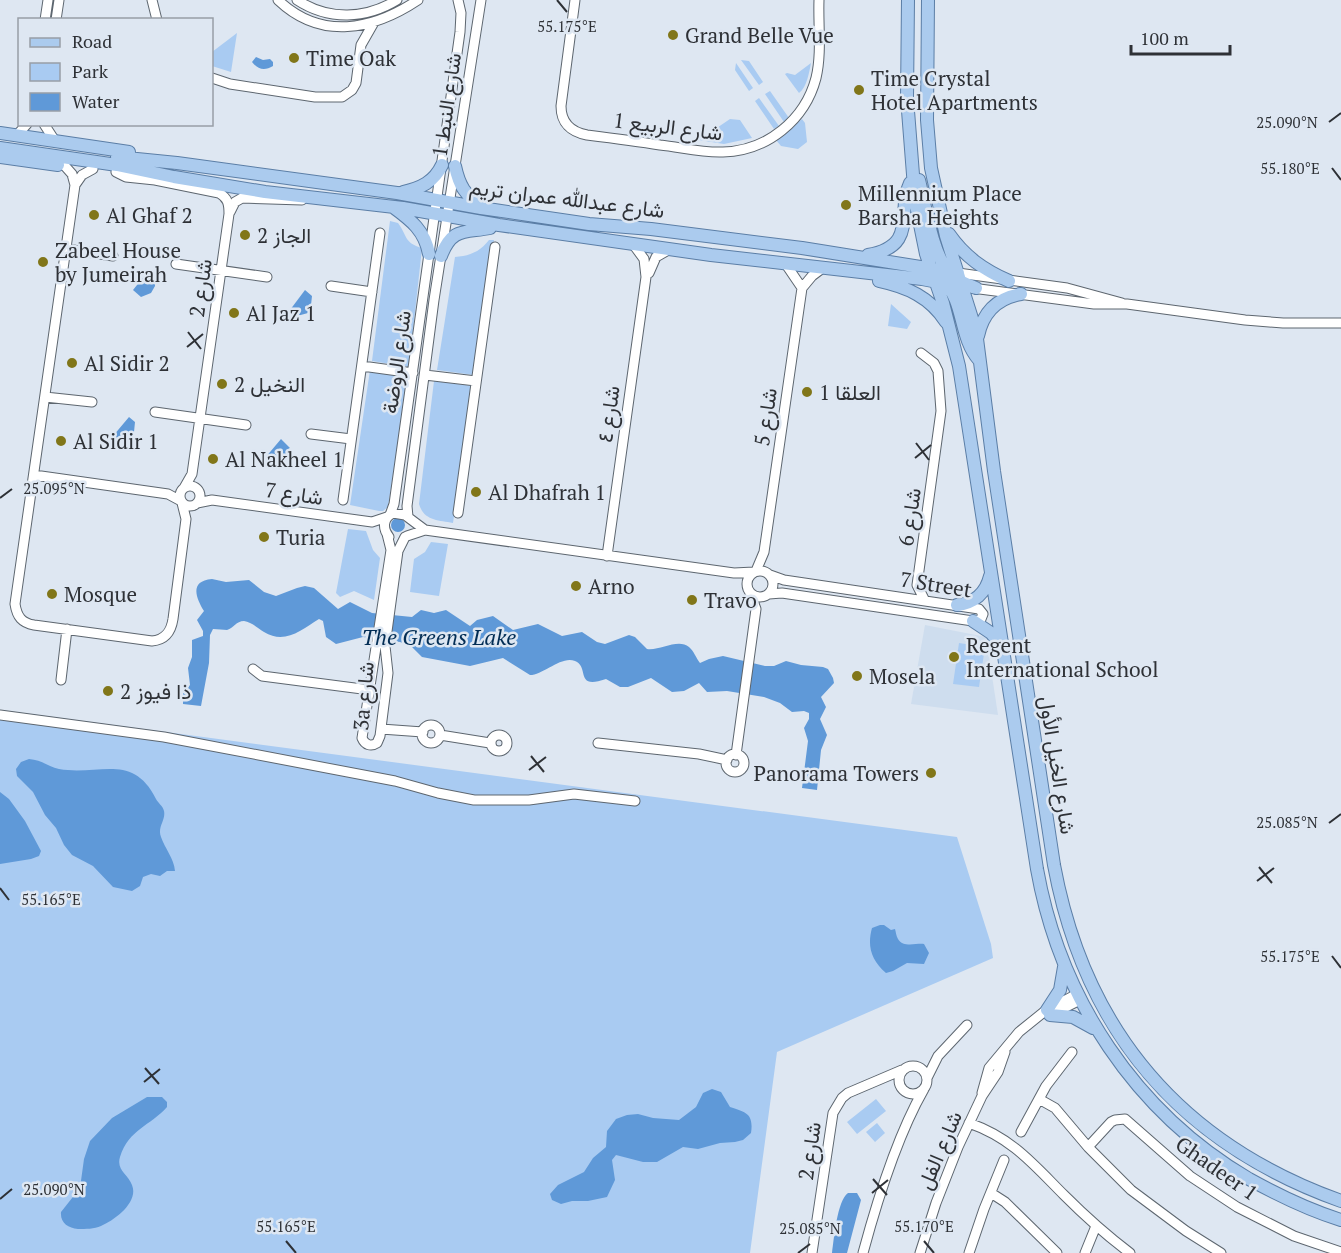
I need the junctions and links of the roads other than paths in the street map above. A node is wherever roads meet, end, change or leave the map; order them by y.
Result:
1 (48, 0) edge
2 (59, 0) edge
3 (152, 0) edge
4 (278, 0) edge
5 (297, 0) edge
6 (397, 0) edge
7 (418, 0) edge
8 (458, 0) edge
9 (481, 0) edge
10 (819, 0) edge
11 (908, 0) edge
12 (928, 0) edge
13 (577, 1) edge
14 (45, 18) edge
15 (56, 18) edge
16 (156, 18) edge
17 (373, 24) junction
18 (348, 27) junction
19 (361, 45) junction
20 (213, 78) edge
21 (25, 126) edge
22 (45, 126) edge
23 (0, 133) edge
24 (17, 135) junction
25 (0, 141) edge
26 (55, 141) junction
27 (0, 148) edge
28 (0, 157) edge
29 (177, 163) junction
30 (117, 164) junction
31 (910, 164) junction
32 (64, 165) junction
33 (442, 165) junction
34 (455, 166) junction
35 (93, 169) junction
36 (912, 179) junction
37 (75, 185) junction
38 (397, 193) junction
39 (318, 197) junction
40 (443, 201) junction
41 (392, 206) junction
42 (491, 210) junction
43 (229, 214) junction
44 (435, 214) junction
45 (448, 216) junction
46 (943, 223) junction
47 (499, 225) junction
48 (380, 233) dead end
49 (633, 244) junction
50 (495, 248) dead end
51 (66, 249) junction
52 (670, 249) junction
53 (435, 255) junction
54 (113, 256) dead end
55 (860, 256) junction
56 (785, 263) junction
57 (176, 264) dead end
58 (824, 267) junction
59 (221, 270) junction
60 (856, 271) junction
61 (936, 276) junction
62 (267, 277) dead end
63 (646, 277) junction
64 (961, 280) junction
65 (1009, 281) junction
66 (331, 286) dead end
67 (802, 288) junction
68 (372, 292) junction
69 (1021, 294) junction
70 (943, 303) junction
71 (1127, 304) junction
72 (958, 306) junction
73 (1341, 323) edge
74 (950, 329) junction
75 (978, 341) junction
76 (921, 353) dead end
77 (980, 361) junction
78 (362, 366) junction
79 (412, 373) junction
80 (425, 375) junction
81 (476, 381) junction
82 (45, 397) junction
83 (92, 402) dead end
84 (155, 412) dead end
85 (200, 418) junction
86 (246, 425) dead end
87 (311, 434) dead end
88 (351, 439) junction
89 (192, 474) junction
90 (34, 475) junction
91 (183, 489) junction
92 (198, 491) junction
93 (168, 494) junction
94 (212, 500) junction
95 (343, 500) dead end
96 (181, 502) junction
97 (196, 504) junction
98 (458, 513) dead end
99 (389, 516) junction
100 (409, 518) junction
101 (186, 519) junction
102 (372, 522) junction
103 (425, 530) junction
104 (386, 533) junction
105 (406, 537) junction
106 (764, 552) junction
107 (607, 555) junction
108 (755, 572) junction
109 (991, 572) junction
110 (734, 573) junction
111 (769, 574) junction
112 (917, 585) junction
113 (749, 591) junction
114 (768, 595) junction
115 (905, 598) junction
116 (925, 601) junction
117 (957, 605) junction
118 (756, 609) junction
119 (386, 610) junction
120 (973, 621) junction
121 (67, 629) junction
122 (381, 646) junction
123 (1003, 649) junction
124 (253, 669) dead end
125 (373, 671) junction
126 (388, 673) junction
127 (61, 680) dead end
128 (370, 692) junction
129 (0, 715) edge
130 (381, 728) junction
131 (490, 743) dead end
132 (598, 743) dead end
133 (736, 755) junction
134 (727, 760) junction
135 (634, 801) dead end
136 (1064, 967) junction
137 (1083, 991) junction
138 (1046, 1014) junction
139 (967, 1025) dead end
140 (1100, 1034) junction
141 (1072, 1052) dead end
142 (938, 1056) junction
143 (1141, 1065) junction
144 (918, 1066) junction
145 (902, 1070) junction
146 (927, 1078) junction
147 (879, 1080) junction
148 (924, 1089) junction
149 (903, 1090) junction
150 (1039, 1099) junction
151 (911, 1115) junction
152 (969, 1123) junction
153 (1022, 1132) dead end
154 (1088, 1147) junction
155 (1005, 1160) dead end
156 (991, 1193) junction
157 (1341, 1201) edge
158 (1341, 1220) edge
159 (1096, 1226) junction
160 (1341, 1252) edge
161 (812, 1253) edge
162 (863, 1253) edge
163 (920, 1253) edge
164 (969, 1253) edge
165 (1057, 1253) edge
166 (1085, 1253) edge
167 (1130, 1253) edge
168 (1220, 1253) edge

1 - 14 street
2 - 15 street
3 - 16 street
4 - 18 street
5 - 6 street
7 - 17 street
8 - 33 street, شارع النبط 1
9 - 34 street, شارع النبط 1
10 - 13 street, شارع الربيع 1
11 - 31 main road, شارع الخيل الأول
12 - 46 main road, شارع الخيل الأول
17 - 18 street
17 - 19 street
18 - 19 street
19 - 20 street
21 - 24 street
22 - 26 street
23 - 24 main road
24 - 26 main road
25 - 30 main road, شارع عبدالله عمران تريم
26 - 29 main road
27 - 30 main road, شارع عبدالله عمران تريم
28 - 32 main road
29 - 30 main road, شارع عبدالله عمران تريم
29 - 38 main road, شارع عبدالله عمران تريم
30 - 35 main road
30 - 39 main road, شارع عبدالله عمران تريم
30 - 43 street
31 - 36 main road, شارع الخيل الأول
31 - 64 main road
32 - 35 main road
32 - 37 street
33 - 38 main road
33 - 40 street, شارع النبط 1
34 - 40 street, شارع النبط 1
34 - 42 main road
35 - 37 street
36 - 55 main road
36 - 61 main road, شارع الخيل الأول
37 - 51 street
38 - 40 main road, شارع عبدالله عمران تريم
39 - 41 main road, شارع عبدالله عمران تريم
39 - 43 street
40 - 42 main road, شارع عبدالله عمران تريم
40 - 44 street, شارع النبط 1
40 - 45 street, شارع النبط 1
41 - 44 main road, شارع عبدالله عمران تريم
41 - 53 main road
42 - 55 main road, شارع عبدالله عمران تريم
43 - 59 street, شارع 2
44 - 45 main road, شارع عبدالله عمران تريم
44 - 53 street, شارع الروضة
45 - 47 main road, شارع عبدالله عمران تريم
45 - 53 street, شارع الروضة
46 - 64 main road, شارع الخيل الأول
46 - 65 main road
47 - 49 main road, شارع عبدالله عمران تريم
47 - 53 main road
48 - 68 street
49 - 52 main road, شارع عبدالله عمران تريم
49 - 63 street, شارع ٤
50 - 81 street
51 - 54 street
51 - 82 street
52 - 56 main road, شارع عبدالله عمران تريم
52 - 63 street, شارع ٤
53 - 79 street, شارع الروضة
53 - 80 street, شارع الروضة
55 - 61 main road, شارع عبدالله عمران تريم
56 - 58 main road, شارع عبدالله عمران تريم
56 - 67 street
57 - 59 street
58 - 60 main road, شارع عبدالله عمران تريم
58 - 67 street
59 - 62 street
59 - 85 street, شارع 2
60 - 61 main road, شارع عبدالله عمران تريم
60 - 74 main road
61 - 64 main road, شارع عبدالله عمران تريم
61 - 64 main road, شارع عبدالله عمران تريم
61 - 70 main road, شارع الخيل الأول
61 - 72 main road
63 - 107 street, شارع ٤
64 - 65 street, شارع عبدالله عمران تريم
64 - 69 street, شارع عبدالله عمران تريم
64 - 75 main road, شارع الخيل الأول
65 - 71 street, شارع عبدالله عمران تريم
66 - 68 street
67 - 106 street, شارع 5
68 - 78 street
69 - 71 street, شارع عبدالله عمران تريم
69 - 75 main road
70 - 72 main road
70 - 74 main road, شارع الخيل الأول
71 - 73 street, شارع عبدالله عمران تريم
72 - 77 main road
74 - 109 main road, شارع الخيل الأول
75 - 77 main road, شارع الخيل الأول
76 - 112 street, شارع 6
77 - 137 main road, شارع الخيل الأول
78 - 79 street
78 - 88 street
79 - 99 street, شارع الروضة
80 - 81 street
80 - 100 street, شارع الروضة
81 - 98 street
82 - 83 street
82 - 90 street
84 - 85 street
85 - 86 street
85 - 89 street, شارع 2
87 - 88 street
88 - 95 street
89 - 91 street, شارع 2
89 - 92 street, شارع 2
90 - 93 street
90 - 121 street
91 - 92 street
91 - 93 street
91 - 96 street
92 - 94 street, شارع 7
92 - 97 street
93 - 96 street
94 - 97 street, شارع 7
94 - 102 street, شارع 7
96 - 97 street
96 - 101 street
97 - 101 street
99 - 100 street
99 - 102 street, شارع 7
99 - 104 street
100 - 103 street
100 - 105 street
101 - 121 street
102 - 104 street, شارع 7
103 - 105 street
103 - 107 street
104 - 105 street
104 - 119 street, 3a شارع
105 - 119 street, 3a شارع
106 - 108 street, شارع 5
106 - 111 street, شارع 5
107 - 110 street
108 - 110 street
108 - 111 street
108 - 113 street
109 - 117 main road
109 - 123 main road, شارع الخيل الأول
110 - 113 street
111 - 114 street
111 - 115 street, 7 Street
112 - 115 street
112 - 116 street
113 - 114 street
113 - 118 street
114 - 118 street
114 - 120 street, 7 Street
115 - 116 street, 7 Street
116 - 117 street, 7 Street
117 - 120 street, 7 Street
118 - 133 street
119 - 122 street, 3a شارع
120 - 123 main road
121 - 127 street
122 - 125 street, 3a شارع
122 - 126 street, 3a شارع
123 - 136 main road, شارع الخيل الأول
124 - 128 street
125 - 126 street
125 - 128 street, 3a شارع
126 - 130 street, 3a شارع
128 - 130 street, 3a شارع
129 - 135 street
130 - 131 street
132 - 134 street
133 - 134 street
133 - 134 street
136 - 137 main road, شارع الخيل الأول
136 - 138 main road
137 - 138 street, شارع الفل
137 - 140 main road, شارع الخيل الأول
137 - 143 main road
137 - 143 main road, شارع الخيل الأول
138 - 140 main road
138 - 152 street, شارع الفل
139 - 142 street, شارع 2
140 - 158 main road, شارع الخيل الأول
141 - 150 street
142 - 144 street, شارع 2
142 - 146 street, شارع 2
143 - 157 main road, شارع الخيل الأول
144 - 145 street, شارع 2
144 - 146 street
145 - 147 street, شارع 2
145 - 149 street
146 - 148 street, شارع 2
147 - 149 street
147 - 161 street, شارع 2
148 - 149 street
148 - 151 street, شارع 2
149 - 151 street
150 - 153 street
150 - 154 street
151 - 162 street, شارع 2
152 - 159 street
152 - 163 street, شارع الفل
154 - 160 street, Ghadeer 1
154 - 168 street
155 - 156 street
156 - 164 street
156 - 165 street
159 - 166 street
159 - 167 street

